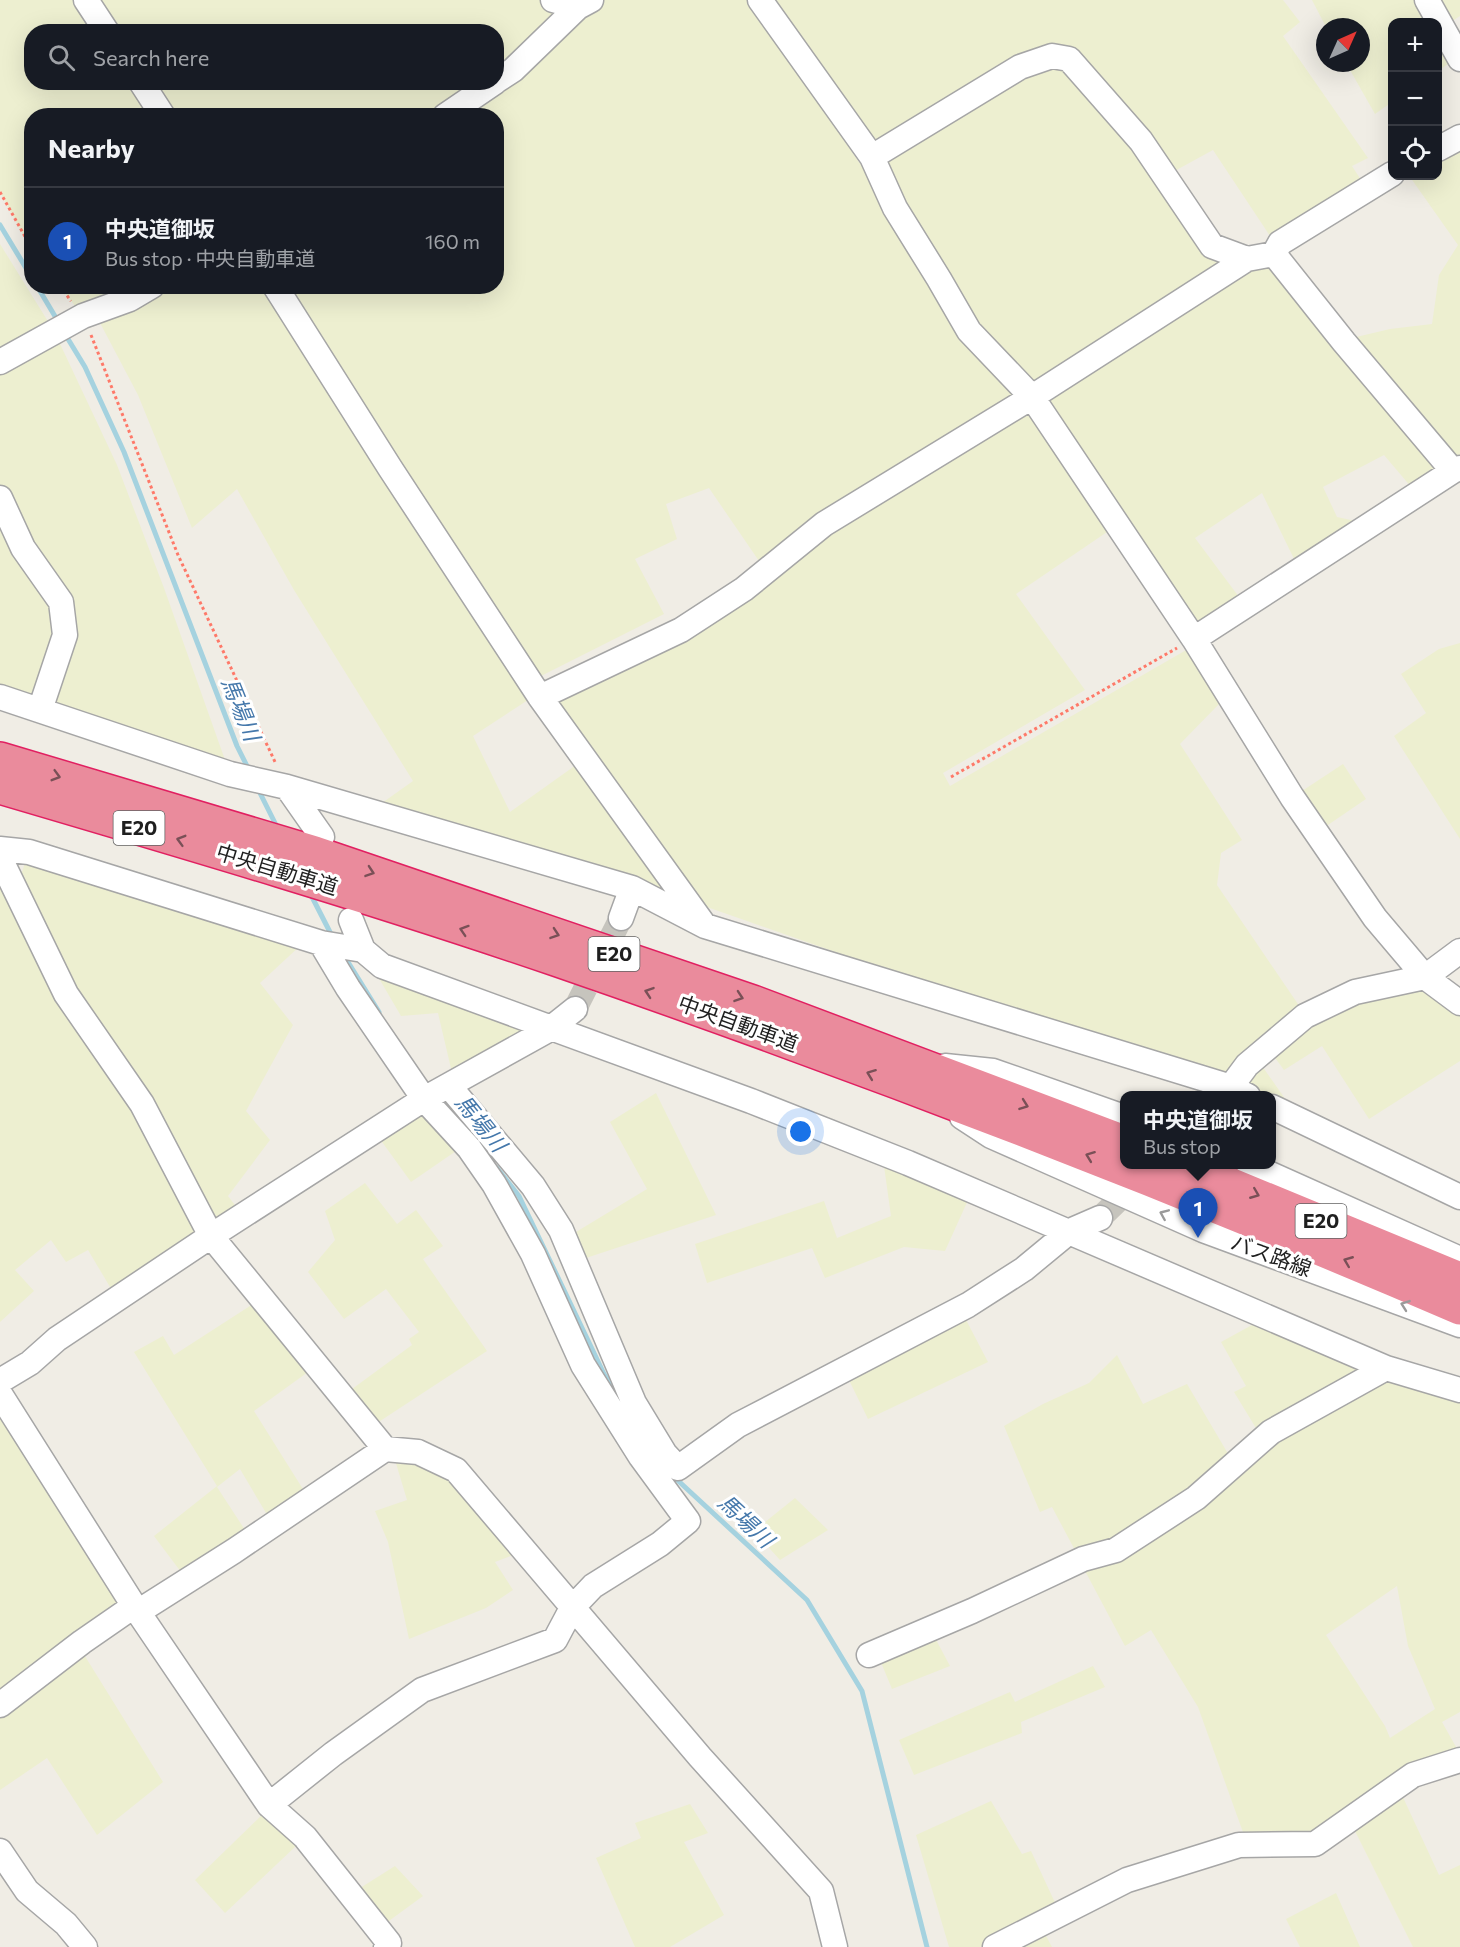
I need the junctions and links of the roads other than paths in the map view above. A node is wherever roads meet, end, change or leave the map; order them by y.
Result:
1 (86, 0) edge
2 (553, 0) edge
3 (760, 0) edge
4 (1427, 0) edge
5 (584, 3) edge
6 (102, 24) edge
7 (1460, 59) edge
8 (504, 76) edge
9 (146, 90) edge
10 (484, 90) edge
11 (158, 108) edge
12 (457, 108) edge
13 (1460, 137) edge
14 (1442, 146) edge
15 (872, 157) junction
16 (1388, 176) edge
17 (1274, 254) junction
18 (1247, 259) junction
19 (138, 294) edge
20 (280, 294) edge
21 (0, 362) edge
22 (1032, 397) junction
23 (1456, 469) edge
24 (0, 498) edge
25 (1194, 639) junction
26 (0, 697) edge
27 (540, 698) junction
28 (40, 710) junction
29 (0, 759) edge
30 (277, 785) junction
31 (0, 787) edge
32 (319, 845) junction
33 (0, 849) edge
34 (0, 858) edge
35 (632, 888) junction
36 (621, 918) tunnel mouth
37 (351, 920) dead end
38 (705, 926) junction
39 (340, 946) junction
40 (1460, 951) edge
41 (1425, 977) junction
42 (1460, 1003) edge
43 (575, 1009) tunnel mouth
44 (549, 1029) junction
45 (910, 1062) junction
46 (1228, 1091) edge
47 (1235, 1091) edge
48 (437, 1092) junction
49 (926, 1094) junction
50 (1276, 1109) edge
51 (1120, 1115) edge
52 (1120, 1140) edge
53 (1120, 1167) edge
54 (1125, 1169) edge
55 (1193, 1169) edge
56 (1259, 1169) edge
57 (1460, 1197) edge
58 (1100, 1218) tunnel mouth
59 (1070, 1231) junction
60 (211, 1236) junction
61 (1460, 1258) edge
62 (1460, 1279) edge
63 (1460, 1308) edge
64 (1460, 1325) edge
65 (1386, 1368) junction
66 (0, 1381) edge
67 (1460, 1390) edge
68 (0, 1394) edge
69 (623, 1408) junction
70 (385, 1449) junction
71 (134, 1606) junction
72 (572, 1608) junction
73 (868, 1655) dead end
74 (0, 1705) edge
75 (1460, 1760) edge
76 (269, 1805) junction
77 (0, 1851) edge
78 (84, 1947) edge
79 (386, 1947) edge
80 (835, 1947) edge
81 (995, 1947) edge

1 - 6 street
2 - 5 street
3 - 15 street
4 - 7 street
5 - 8 street
9 - 11 street
10 - 12 street
13 - 14 street
15 - 18 street
15 - 22 street
16 - 17 street
17 - 18 street
17 - 23 street
18 - 22 street
19 - 21 street
20 - 27 street
22 - 25 street
22 - 27 street
23 - 25 street
24 - 28 street
25 - 41 street
26 - 28 street
27 - 38 street
28 - 30 street
29 -> 32 highway, 中央自動車道 / E20
30 - 32 street
30 - 35 street
49 -> 31 highway, 中央自動車道 / E20
32 -> 45 highway, 中央自動車道 / E20
33 - 39 street
34 - 60 street
35 - 36 street
35 - 38 street
37 - 39 street
38 - 46 street
39 - 44 street
39 - 48 street
40 - 41 street
41 - 42 street
41 - 47 street
43 - 44 street
44 - 48 street
44 - 59 street
45 - 51 street
45 -> 52 highway, 中央自動車道 / E20
48 - 60 street
48 - 69 street
48 - 69 street
53 -> 49 highway, 中央自動車道 / E20
64 -> 49 street, バス路線
50 - 57 street
63 -> 54 highway, 中央自動車道 / E20
55 -> 62 highway, E20
56 - 61 street
58 - 59 street
59 - 65 street
59 - 69 street
60 - 66 street
60 - 70 street
65 - 67 street
65 - 73 street
68 - 71 street
69 - 72 street
70 - 71 street
70 - 72 street
71 - 74 street
71 - 76 street
72 - 76 street
72 - 80 street
75 - 81 street
76 - 79 street
77 - 78 street

